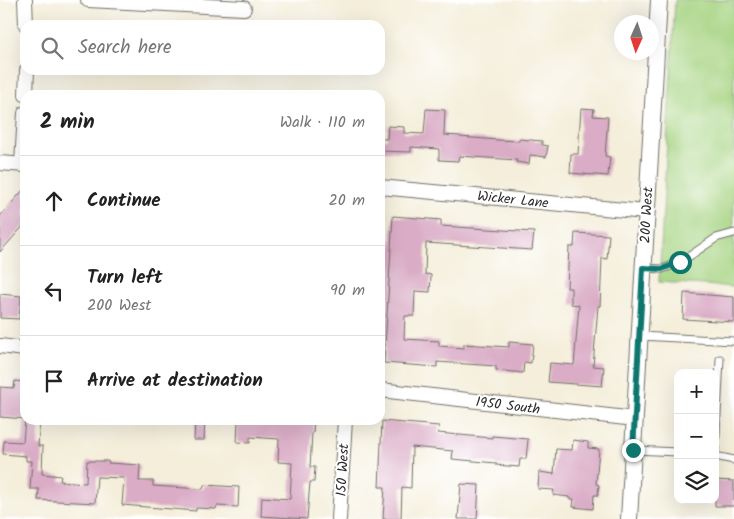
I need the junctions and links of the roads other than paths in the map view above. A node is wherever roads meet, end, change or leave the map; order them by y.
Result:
1 (25, 0) edge
2 (88, 0) edge
3 (659, 0) edge
4 (244, 8) dead end
5 (26, 20) edge
6 (28, 75) edge
7 (26, 90) edge
8 (0, 163) edge
9 (20, 165) edge
10 (385, 187) edge
11 (646, 212) junction
12 (734, 233) edge
13 (643, 268) junction
14 (640, 336) junction
15 (734, 341) edge
16 (0, 346) edge
17 (20, 348) edge
18 (720, 359) dead end
19 (385, 391) edge
20 (717, 414) edge
21 (635, 419) junction
22 (345, 425) edge
23 (633, 450) junction
24 (674, 452) edge
25 (719, 456) edge
26 (734, 460) edge
27 (339, 519) edge
28 (630, 519) edge

1 - 5 street
2 - 4 street
3 - 11 street, 200 West
6 - 7 street
8 - 9 street
10 - 11 street, Wicker Lane
11 - 13 street, 200 West
12 - 13 lane
13 - 14 street, 200 West
14 - 15 lane
14 - 21 street, 200 West
16 - 17 street
18 - 20 lane
19 - 21 street, 1950 South
21 - 23 street, 200 West
22 - 27 street, 150 West
23 - 24 lane
23 - 28 street, 200 West
25 - 26 lane

